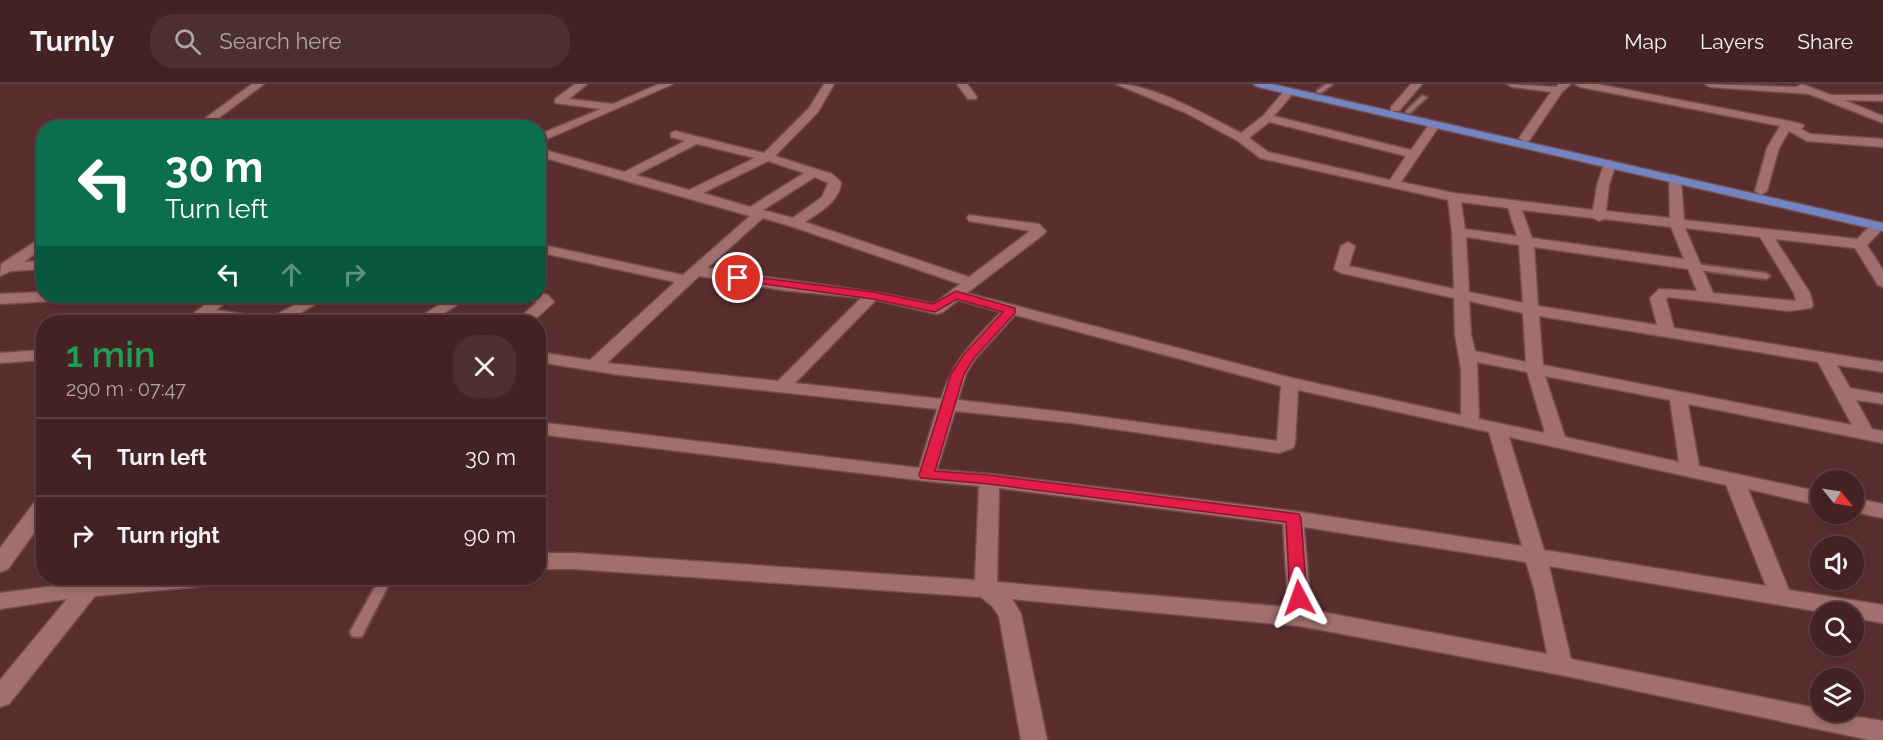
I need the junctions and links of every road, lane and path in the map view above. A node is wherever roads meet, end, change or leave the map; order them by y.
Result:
1 (259, 84) edge
2 (582, 84) edge
3 (652, 84) edge
4 (829, 84) edge
5 (962, 84) edge
6 (1121, 84) edge
7 (1258, 84) edge
8 (1330, 84) edge
9 (1417, 84) edge
10 (1512, 84) edge
11 (1580, 84) edge
12 (1710, 84) edge
13 (1796, 84) edge
14 (667, 85) edge
15 (1562, 87) edge
16 (1287, 88) edge
17 (1812, 91) junction
18 (1319, 92) junction
19 (1824, 96) junction
20 (972, 97) dead end
21 (1425, 97) dead end
22 (1883, 98) edge
23 (616, 108) junction
24 (1395, 109) junction
25 (1408, 112) junction
26 (1864, 113) junction
27 (1883, 114) edge
28 (1268, 118) junction
29 (207, 120) edge
30 (1883, 120) edge
31 (1434, 125) junction
32 (1787, 125) junction
33 (1883, 132) edge
34 (675, 135) dead end
35 (546, 137) edge
36 (1242, 138) junction
37 (1526, 138) junction
38 (698, 139) junction
39 (1883, 143) edge
40 (546, 154) edge
41 (1415, 155) junction
42 (766, 157) junction
43 (1610, 164) junction
44 (814, 172) junction
45 (627, 176) junction
46 (1675, 179) junction
47 (1394, 183) junction
48 (1761, 191) junction
49 (691, 194) junction
50 (1454, 196) junction
51 (1514, 205) junction
52 (756, 213) junction
53 (1599, 216) junction
54 (974, 218) dead end
55 (795, 223) junction
56 (1881, 224) edge
57 (1677, 225) junction
58 (1459, 232) junction
59 (1765, 234) junction
60 (1526, 242) junction
61 (1860, 244) junction
62 (36, 245) edge
63 (1347, 246) dead end
64 (546, 249) edge
65 (36, 266) edge
66 (1694, 266) junction
67 (3, 270) edge
68 (691, 275) junction
69 (1766, 276) dead end
70 (1883, 282) edge
71 (972, 283) junction
72 (1463, 294) junction
73 (873, 295) junction
74 (956, 295) junction
75 (1706, 296) junction
76 (36, 297) edge
77 (0, 299) edge
78 (216, 303) edge
79 (308, 303) edge
80 (451, 303) edge
81 (545, 303) edge
82 (1011, 310) junction
83 (1532, 310) junction
84 (201, 315) edge
85 (287, 315) edge
86 (431, 315) edge
87 (531, 315) edge
88 (1666, 332) junction
89 (1467, 355) junction
90 (36, 356) edge
91 (0, 358) edge
92 (546, 358) edge
93 (1825, 358) junction
94 (594, 366) junction
95 (1883, 367) edge
96 (1535, 370) junction
97 (1290, 383) junction
98 (782, 387) junction
99 (1843, 392) junction
100 (1678, 398) junction
101 (1883, 399) edge
102 (946, 405) junction
103 (1470, 423) junction
104 (546, 429) edge
105 (1497, 430) junction
106 (1874, 435) edge
107 (1557, 441) junction
108 (1690, 471) junction
109 (926, 475) junction
110 (989, 480) junction
111 (1736, 482) junction
112 (1810, 497) edge
113 (1864, 508) edge
114 (1883, 511) edge
115 (36, 515) edge
116 (1293, 518) junction
117 (1535, 556) junction
118 (546, 561) edge
119 (0, 564) edge
120 (124, 585) edge
121 (382, 585) edge
122 (89, 588) junction
123 (986, 589) junction
124 (1781, 597) junction
125 (0, 602) edge
126 (1883, 614) edge
127 (1300, 617) junction
128 (357, 632) dead end
129 (1561, 666) junction
130 (0, 697) edge
131 (1883, 732) edge
132 (1034, 740) edge

1 - 29 street
2 - 23 street
3 - 14 street
4 - 42 street
5 - 20 street
6 - 36 street
7 - 16 main road
8 - 18 lane
9 - 24 street
10 - 15 street
11 - 32 street
12 - 17 street
13 - 17 street
14 - 23 street
15 - 37 street
16 - 18 main road
16 - 28 street
16 - 31 main road
17 - 19 street
18 - 24 main road
19 - 22 street
19 - 26 street
21 - 25 lane
23 - 35 street
24 - 25 main road
25 - 37 main road
26 - 27 street
26 - 30 street
28 - 36 street
28 - 41 street
31 - 41 street
31 - 43 main road
32 - 33 street
32 - 39 street
32 - 48 street
34 - 38 street
36 - 47 street
37 - 48 main road
38 - 42 street
38 - 45 street
40 - 45 street
41 - 47 street
42 - 44 street
42 - 49 street
43 - 46 main road
43 - 53 street
44 - 52 street
44 - 55 street
45 - 49 street
46 - 56 main road
46 - 57 street
47 - 50 street
48 - 56 main road
49 - 52 street
50 - 51 street
50 - 58 street
51 - 53 street
51 - 60 street
52 - 55 street
52 - 68 street
53 - 57 street
54 - 71 street
55 - 71 street
56 - 61 street
57 - 59 street
57 - 66 street
58 - 60 street
58 - 72 street
59 - 61 street
59 - 75 street
60 - 66 street
60 - 83 street
61 - 70 street
62 - 67 street
63 - 72 street
64 - 68 street
65 - 67 street
66 - 69 lane
66 - 75 street
68 - 73 street
68 - 94 street
71 - 74 street
72 - 83 street
72 - 89 street
73 - 74 street
73 - 98 street
74 - 82 street
75 - 88 street
76 - 77 street
78 - 84 street
79 - 85 street
80 - 86 street
81 - 87 street
82 - 97 street
82 - 102 street
83 - 88 street
83 - 96 street
88 - 93 street
89 - 96 street
89 - 103 street
90 - 91 street
92 - 94 street
93 - 95 street
93 - 99 street
94 - 98 street
96 - 100 street
96 - 107 street
97 - 102 street
97 - 103 street
98 - 102 street
99 - 101 street
99 - 106 street
100 - 106 street
100 - 108 street
102 - 109 street
103 - 105 street
104 - 109 street
105 - 107 street
105 - 117 street
107 - 108 street
108 - 111 street
109 - 110 street
110 - 116 street
110 - 123 street
111 - 112 street
111 - 124 street
113 - 114 street
115 - 119 street
116 - 117 street
116 - 127 street
117 - 124 street
117 - 129 street
118 - 123 street
120 - 122 street
121 - 128 lane
122 - 125 street
122 - 130 street
123 - 127 street
123 - 132 street
124 - 126 street
127 - 129 street
129 - 131 street

